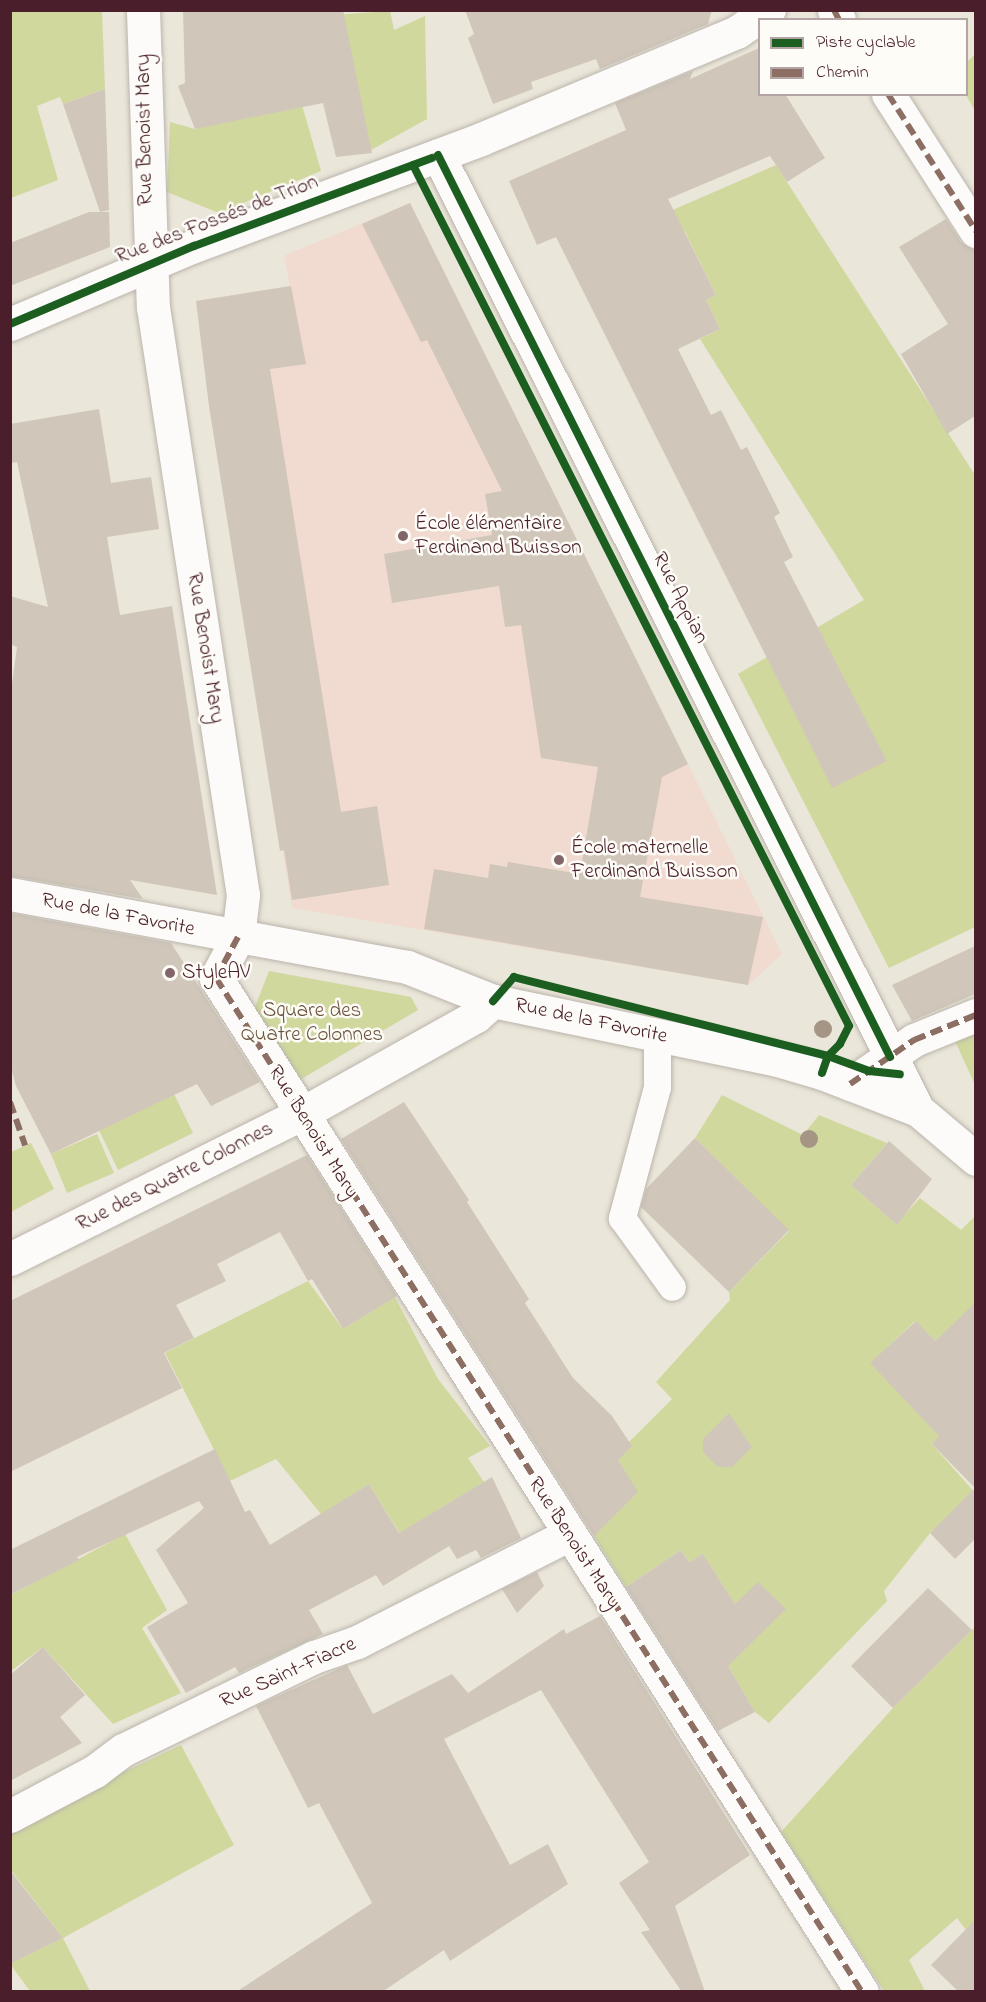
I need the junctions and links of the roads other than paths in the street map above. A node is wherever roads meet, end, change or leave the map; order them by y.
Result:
1 (143, 10) edge
2 (769, 10) edge
3 (889, 96) edge
4 (438, 155) junction
5 (975, 231) edge
6 (149, 265) junction
7 (10, 324) edge
8 (10, 894) edge
9 (238, 937) junction
10 (493, 1001) junction
11 (975, 1015) edge
12 (657, 1035) junction
13 (890, 1057) junction
14 (850, 1084) junction
15 (918, 1110) junction
16 (301, 1114) junction
17 (975, 1159) edge
18 (10, 1259) edge
19 (672, 1287) dead end
20 (568, 1535) junction
21 (10, 1816) edge
22 (862, 1992) edge

1 - 6 street, Rue Benoist Mary
2 - 4 street, Rue des Fossés de Trion
3 - 5 street
4 - 6 street, Rue des Fossés de Trion
4 - 13 street, Rue Appian
6 - 7 street, Rue des Fossés de Trion
6 - 9 street, Rue Benoist Mary
8 - 9 street, Rue de la Favorite
9 - 10 street, Rue de la Favorite
9 - 16 street, Rue Benoist Mary
10 - 12 street, Rue de la Favorite
10 - 16 street, Rue des Quatre Colonnes
11 - 13 street
12 - 14 street, Rue de la Favorite
12 - 19 lane
13 - 14 street
13 - 15 street, Rue Appian
14 - 15 street, Rue de la Favorite
15 - 17 street, Rue de la Favorite
16 - 18 street, Rue des Quatre Colonnes
16 - 20 street, Rue Benoist Mary
20 - 21 street, Rue Saint-Fiacre
20 - 22 street, Rue Benoist Mary

